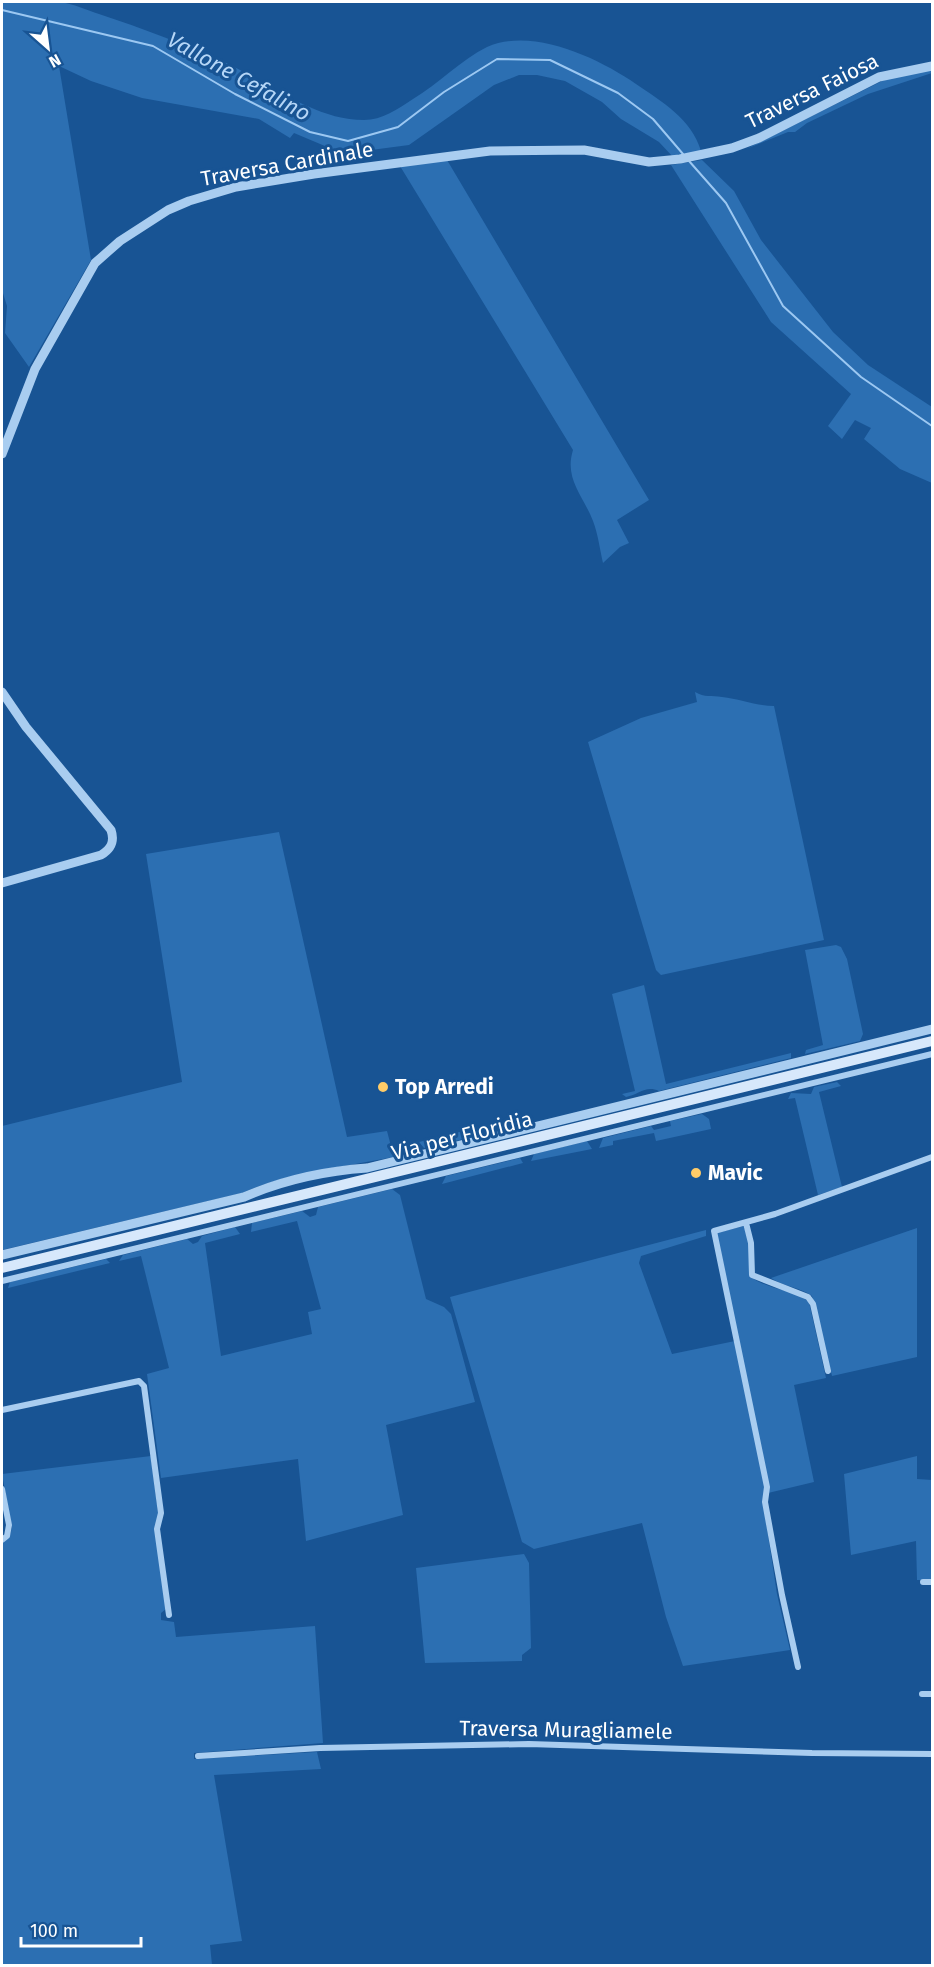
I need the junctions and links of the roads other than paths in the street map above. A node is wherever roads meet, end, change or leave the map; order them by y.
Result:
1 (933, 66) edge
2 (680, 159) joint
3 (2, 454) edge
4 (2, 692) edge
5 (2, 883) edge
6 (933, 1029) edge
7 (933, 1041) edge
8 (933, 1054) edge
9 (933, 1157) edge
10 (746, 1223) junction
11 (2, 1255) edge
12 (2, 1268) edge
13 (2, 1281) edge
14 (828, 1371) dead end
15 (2, 1410) edge
16 (2, 1489) edge
17 (2, 1540) edge
18 (923, 1582) dead end
19 (933, 1582) edge
20 (169, 1615) dead end
21 (798, 1666) dead end
22 (922, 1694) dead end
23 (933, 1694) edge
24 (933, 1754) edge
25 (198, 1756) dead end

1 - 2 street, Traversa Faiosa
2 - 3 street, Traversa Cardinale
4 - 5 street
6 - 11 street
7 - 12 main road, Via per Floridia
8 - 13 street
9 - 10 street
10 - 14 street
10 - 21 street
15 - 20 street
16 - 17 street
18 - 19 street
22 - 23 street
24 - 25 street, Traversa Muragliamele

